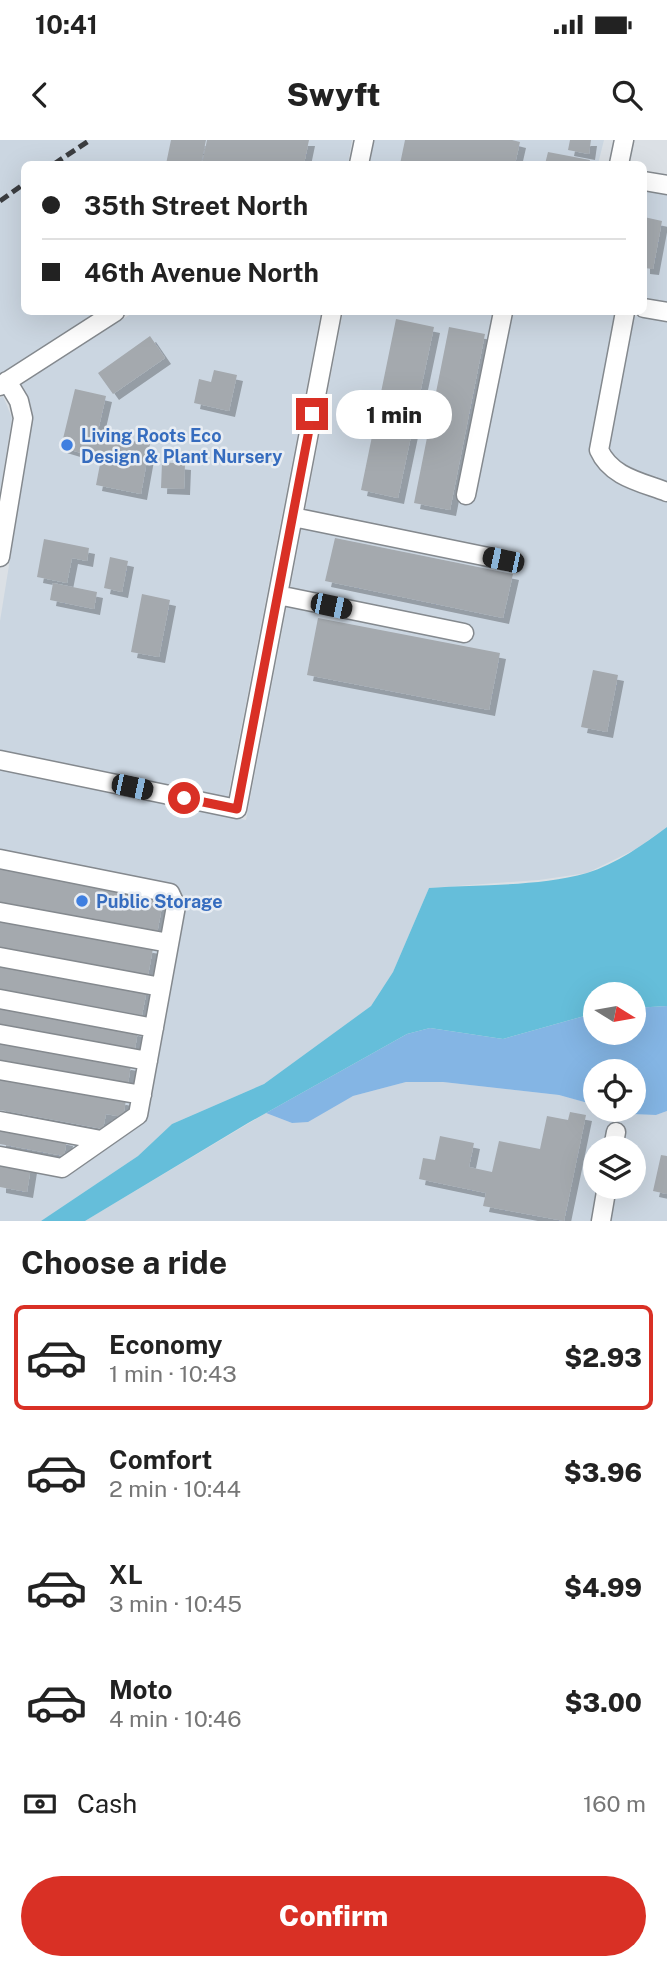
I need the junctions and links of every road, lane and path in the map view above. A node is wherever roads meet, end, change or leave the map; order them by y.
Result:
1 (364, 140) edge
2 (624, 140) edge
3 (360, 161) edge
4 (620, 161) edge
5 (647, 182) edge
6 (667, 185) edge
7 (647, 309) edge
8 (667, 312) edge
9 (110, 315) edge
10 (331, 315) edge
11 (502, 315) edge
12 (624, 315) edge
13 (3, 384) edge
14 (667, 492) edge
15 (466, 495) dead end
16 (293, 517) junction
17 (0, 557) edge
18 (503, 560) dead end
19 (278, 595) junction
20 (464, 633) dead end
21 (0, 760) edge
22 (0, 859) edge
23 (0, 912) edge
24 (169, 943) junction
25 (0, 957) edge
26 (161, 987) junction
27 (0, 999) edge
28 (154, 1028) junction
29 (0, 1034) edge
30 (148, 1061) junction
31 (0, 1070) edge
32 (142, 1095) junction
33 (0, 1121) edge
34 (102, 1140) junction
35 (0, 1156) edge
36 (605, 1199) edge
37 (601, 1221) edge

1 - 3 street
2 - 4 street
5 - 6 street
7 - 8 street
9 - 13 street
10 - 16 street
11 - 15 street
12 - 14 street
13 - 17 street
16 - 18 street
16 - 19 street
19 - 20 street
19 - 21 street
22 - 24 street
23 - 24 street
24 - 26 street
25 - 26 street
26 - 28 street
27 - 28 street
28 - 30 street
29 - 30 street
30 - 32 street
31 - 32 street
32 - 34 street
33 - 34 street
34 - 35 street
36 - 37 street

